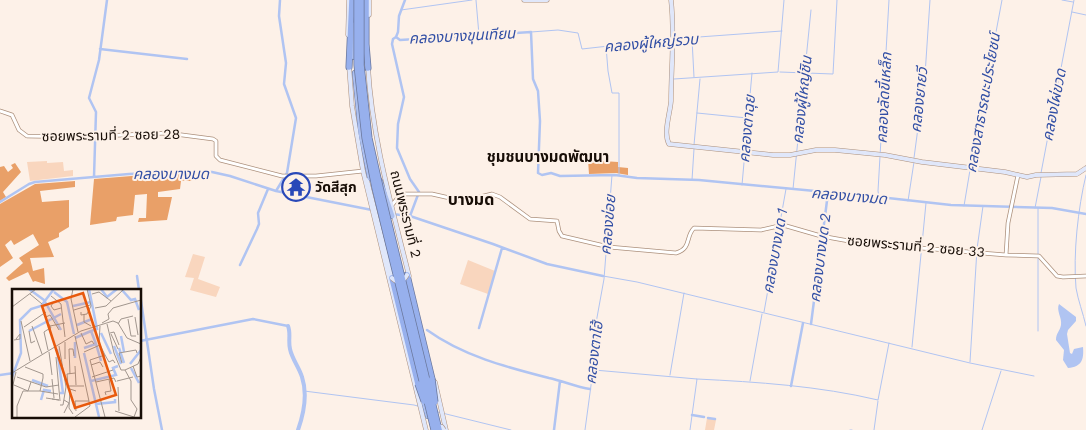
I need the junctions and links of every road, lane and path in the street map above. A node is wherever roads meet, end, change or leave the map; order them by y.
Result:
1 (353, 0) edge
2 (365, 0) edge
3 (524, 0) edge
4 (546, 0) edge
5 (671, 0) edge
6 (352, 67) junction
7 (365, 68) junction
8 (0, 111) edge
9 (1086, 168) edge
10 (363, 171) junction
11 (1018, 175) junction
12 (374, 204) junction
13 (391, 212) junction
14 (1006, 255) junction
15 (406, 275) junction
16 (1086, 276) edge
17 (392, 278) junction
18 (422, 404) junction
19 (433, 427) edge
20 (426, 430) edge
21 (439, 430) edge
22 (445, 430) edge

1 - 6 highway, ถนนพระรามที่ 2
1 - 6 highway
1 - 19 highway, bridge
2 - 7 highway, ถนนพระรามที่ 2
2 - 7 highway
2 - 19 highway, bridge
3 - 4 main road
5 - 11 main road
6 - 10 main road, ถนนพระรามที่ 2
6 - 12 highway, ถนนพระรามที่ 2
7 - 13 main road, ถนนพระรามที่ 2
7 - 13 highway, ถนนพระรามที่ 2
8 - 10 street, ซอยพระรามที่ 2 ซอย 28
9 - 11 main road
10 - 12 main road, ถนนพระรามที่ 2
11 - 14 street
12 - 17 main road
12 - 18 highway, ถนนพระรามที่ 2, bridge
13 - 14 street, ซอยพระรามที่ 2 ซอย 33
13 - 15 main road
13 - 21 highway, ถนนพระรามที่ 2, bridge
13 - 22 main road, ถนนพระรามที่ 2
14 - 16 street, ซอยพระรามที่ 2 ซอย 33
15 - 17 main road, bridge
15 - 19 highway, bridge
17 - 19 highway, bridge
18 - 19 highway, ถนนพระรามที่ 2, bridge
18 - 20 main road, ถนนพระรามที่ 2
19 - 21 highway, bridge
19 - 22 main road, bridge

